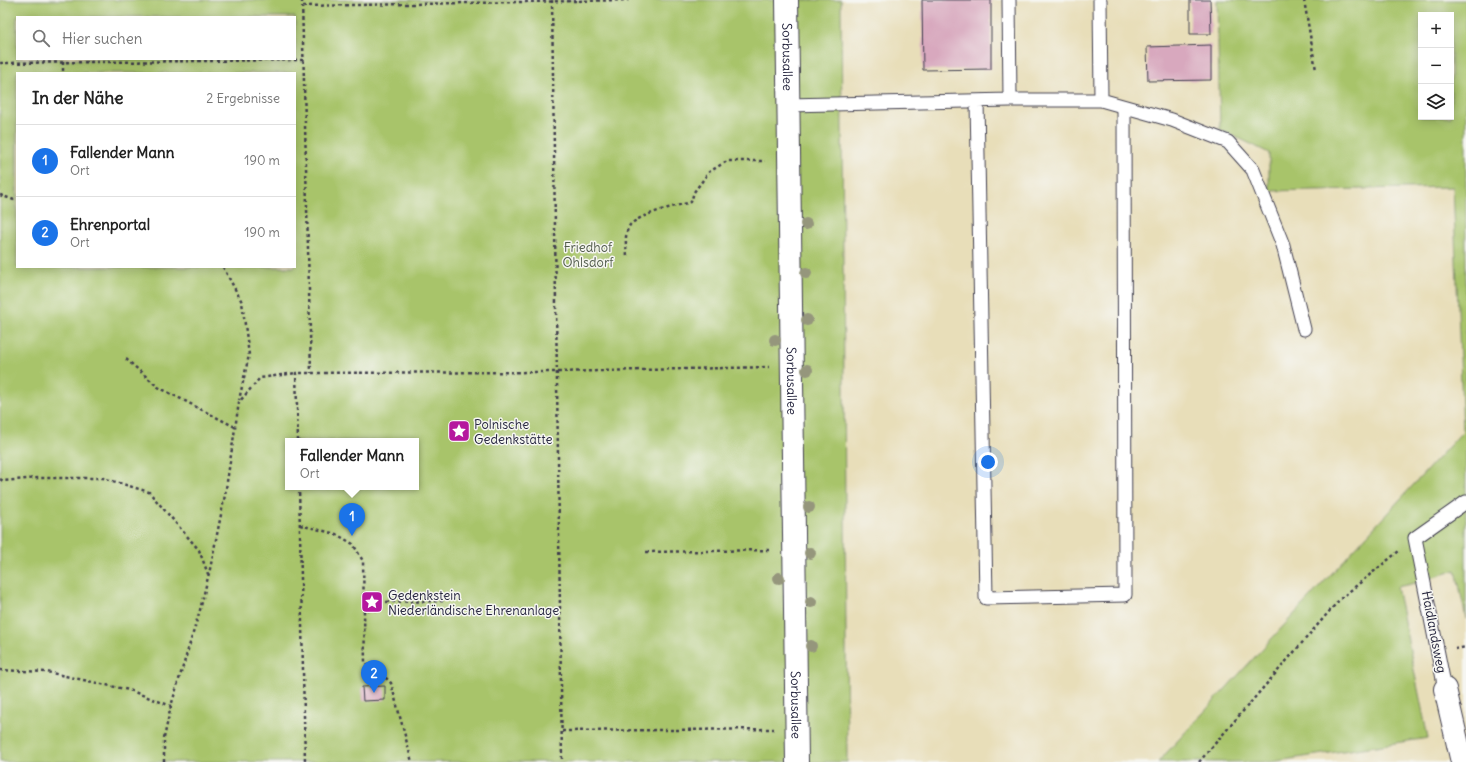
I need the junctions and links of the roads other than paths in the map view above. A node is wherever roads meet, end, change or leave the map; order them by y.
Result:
1 (787, 0) edge
2 (1009, 0) edge
3 (1100, 0) edge
4 (1010, 100) junction
5 (1101, 100) junction
6 (977, 101) junction
7 (788, 105) junction
8 (1124, 107) junction
9 (1304, 329) dead end
10 (1466, 502) edge
11 (1445, 689) joint
12 (1460, 726) edge
13 (797, 762) edge
14 (1462, 762) edge

1 - 7 street, Sorbusallee
2 - 4 lane
3 - 5 lane
4 - 5 lane
4 - 6 lane
5 - 8 lane
6 - 7 lane
6 - 8 lane
7 - 13 street, Sorbusallee
8 - 9 lane
10 - 11 lane, Haidlandsweg
11 - 12 street, Haidlandsweg
12 - 14 street, Haidlandsweg

